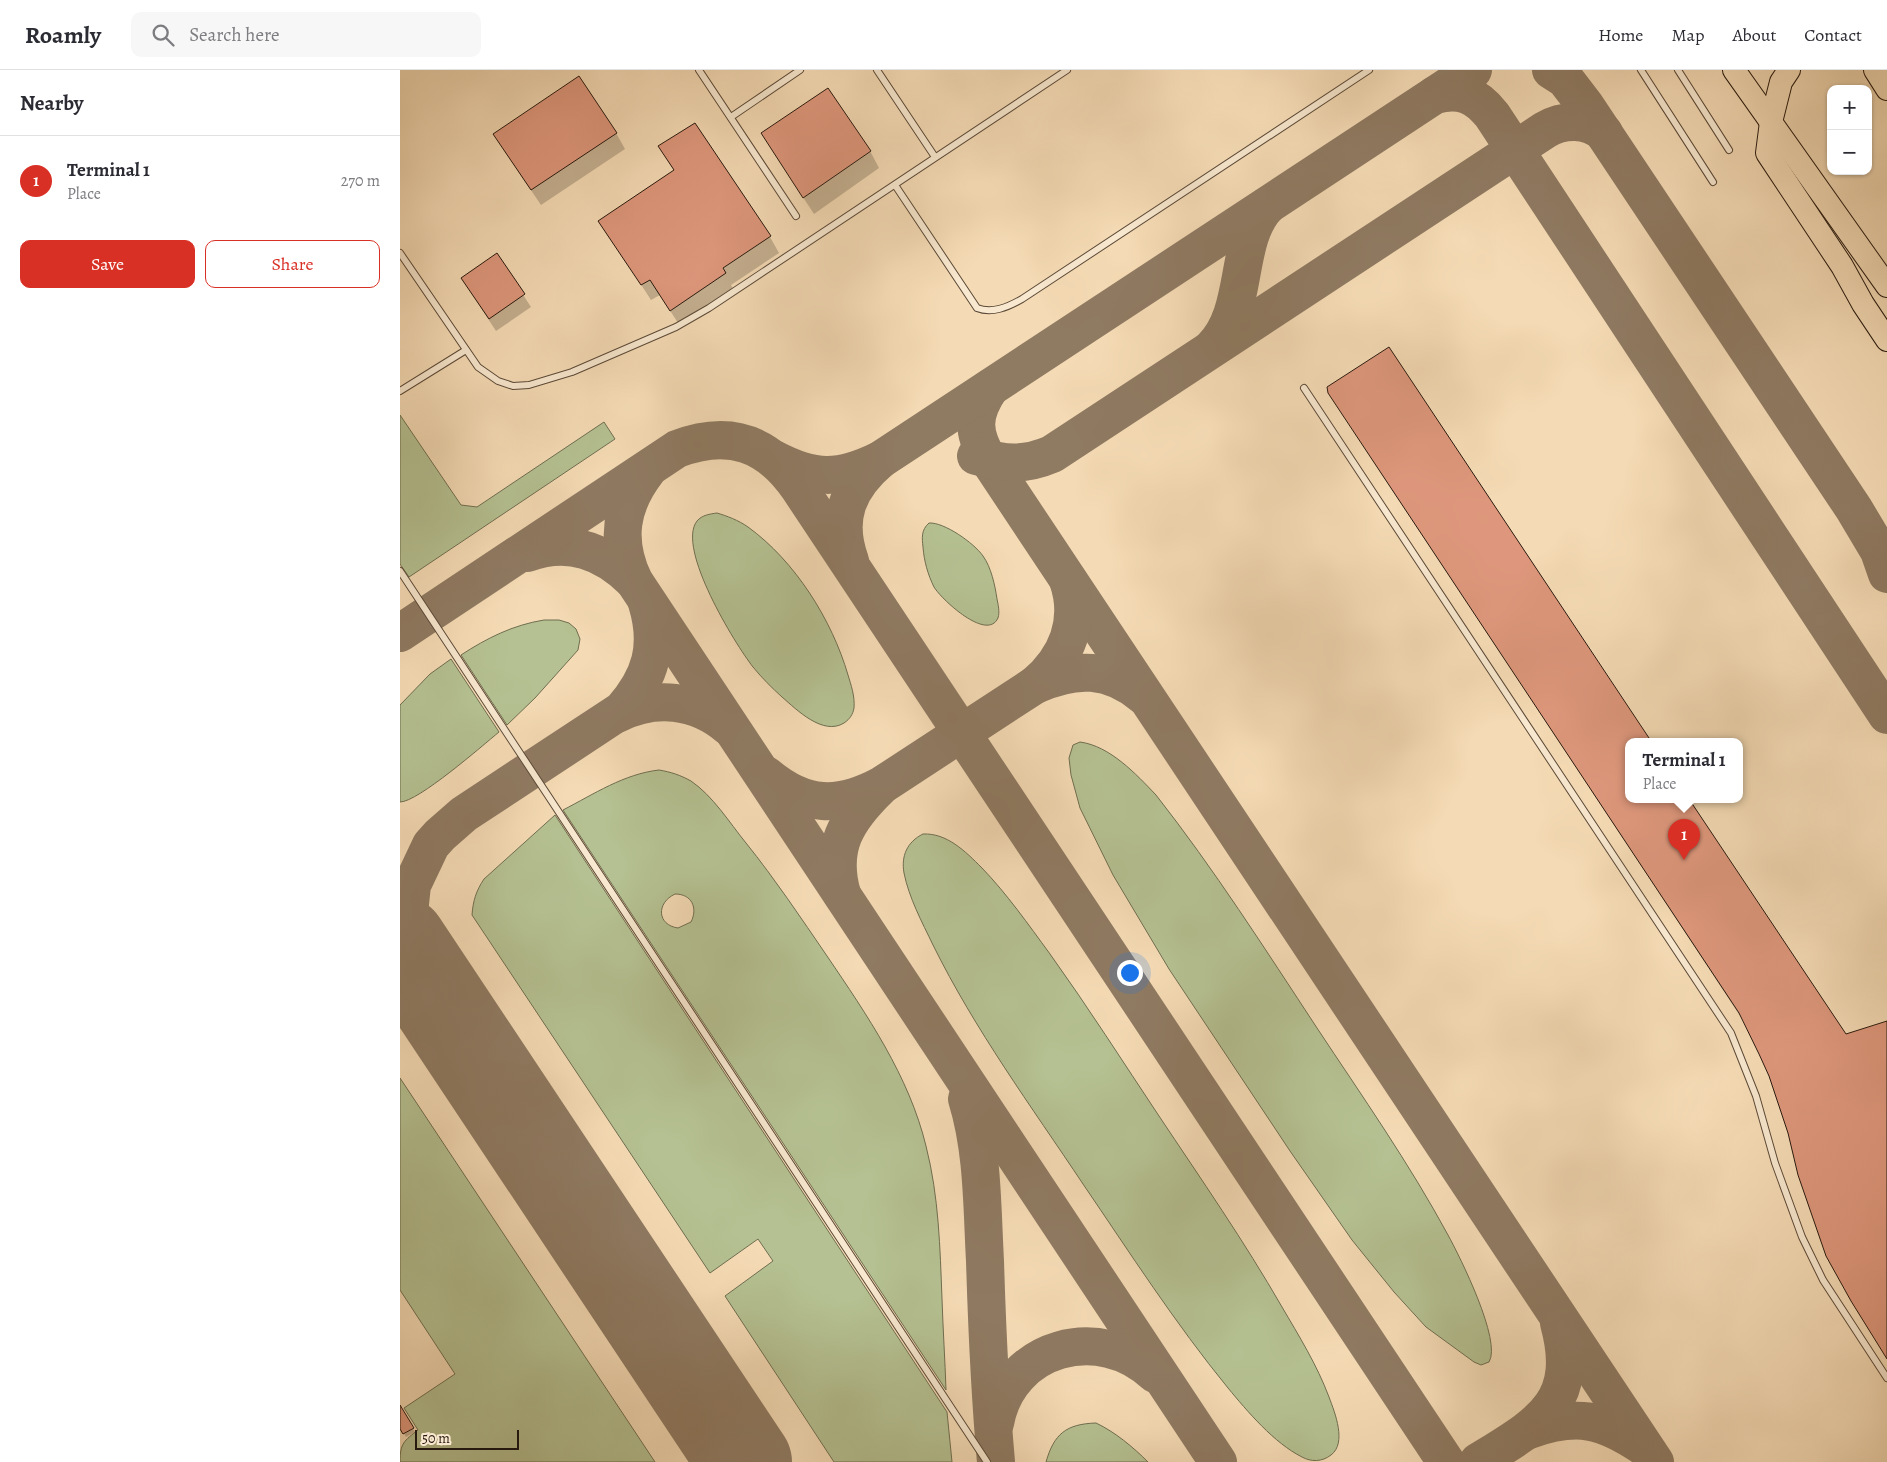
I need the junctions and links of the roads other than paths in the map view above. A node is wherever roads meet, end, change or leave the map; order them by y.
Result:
1 (699, 70) edge
2 (800, 70) edge
3 (877, 70) edge
4 (1066, 70) edge
5 (1369, 70) edge
6 (1640, 70) edge
7 (1678, 70) edge
8 (1734, 70) edge
9 (1789, 70) edge
10 (1875, 70) edge
11 (1887, 89) edge
12 (731, 117) junction
13 (1771, 122) junction
14 (1729, 150) dead end
15 (935, 157) junction
16 (1714, 182) dead end
17 (895, 185) junction
18 (796, 216) dead end
19 (400, 253) edge
20 (1887, 286) edge
21 (1887, 340) edge
22 (466, 350) junction
23 (1304, 388) dead end
24 (400, 391) edge
25 (400, 571) edge
26 (1887, 1378) edge
27 (988, 1462) edge

1 - 12 lane
2 - 12 lane
3 - 15 lane
4 - 15 lane
5 - 17 lane
6 - 16 lane
7 - 14 lane
8 - 13 highway
9 - 13 highway
10 - 11 highway
12 - 18 lane
13 - 20 highway
13 - 21 highway
15 - 17 lane
17 - 22 lane
19 - 22 lane
22 - 24 lane
23 - 26 lane
25 - 27 lane

